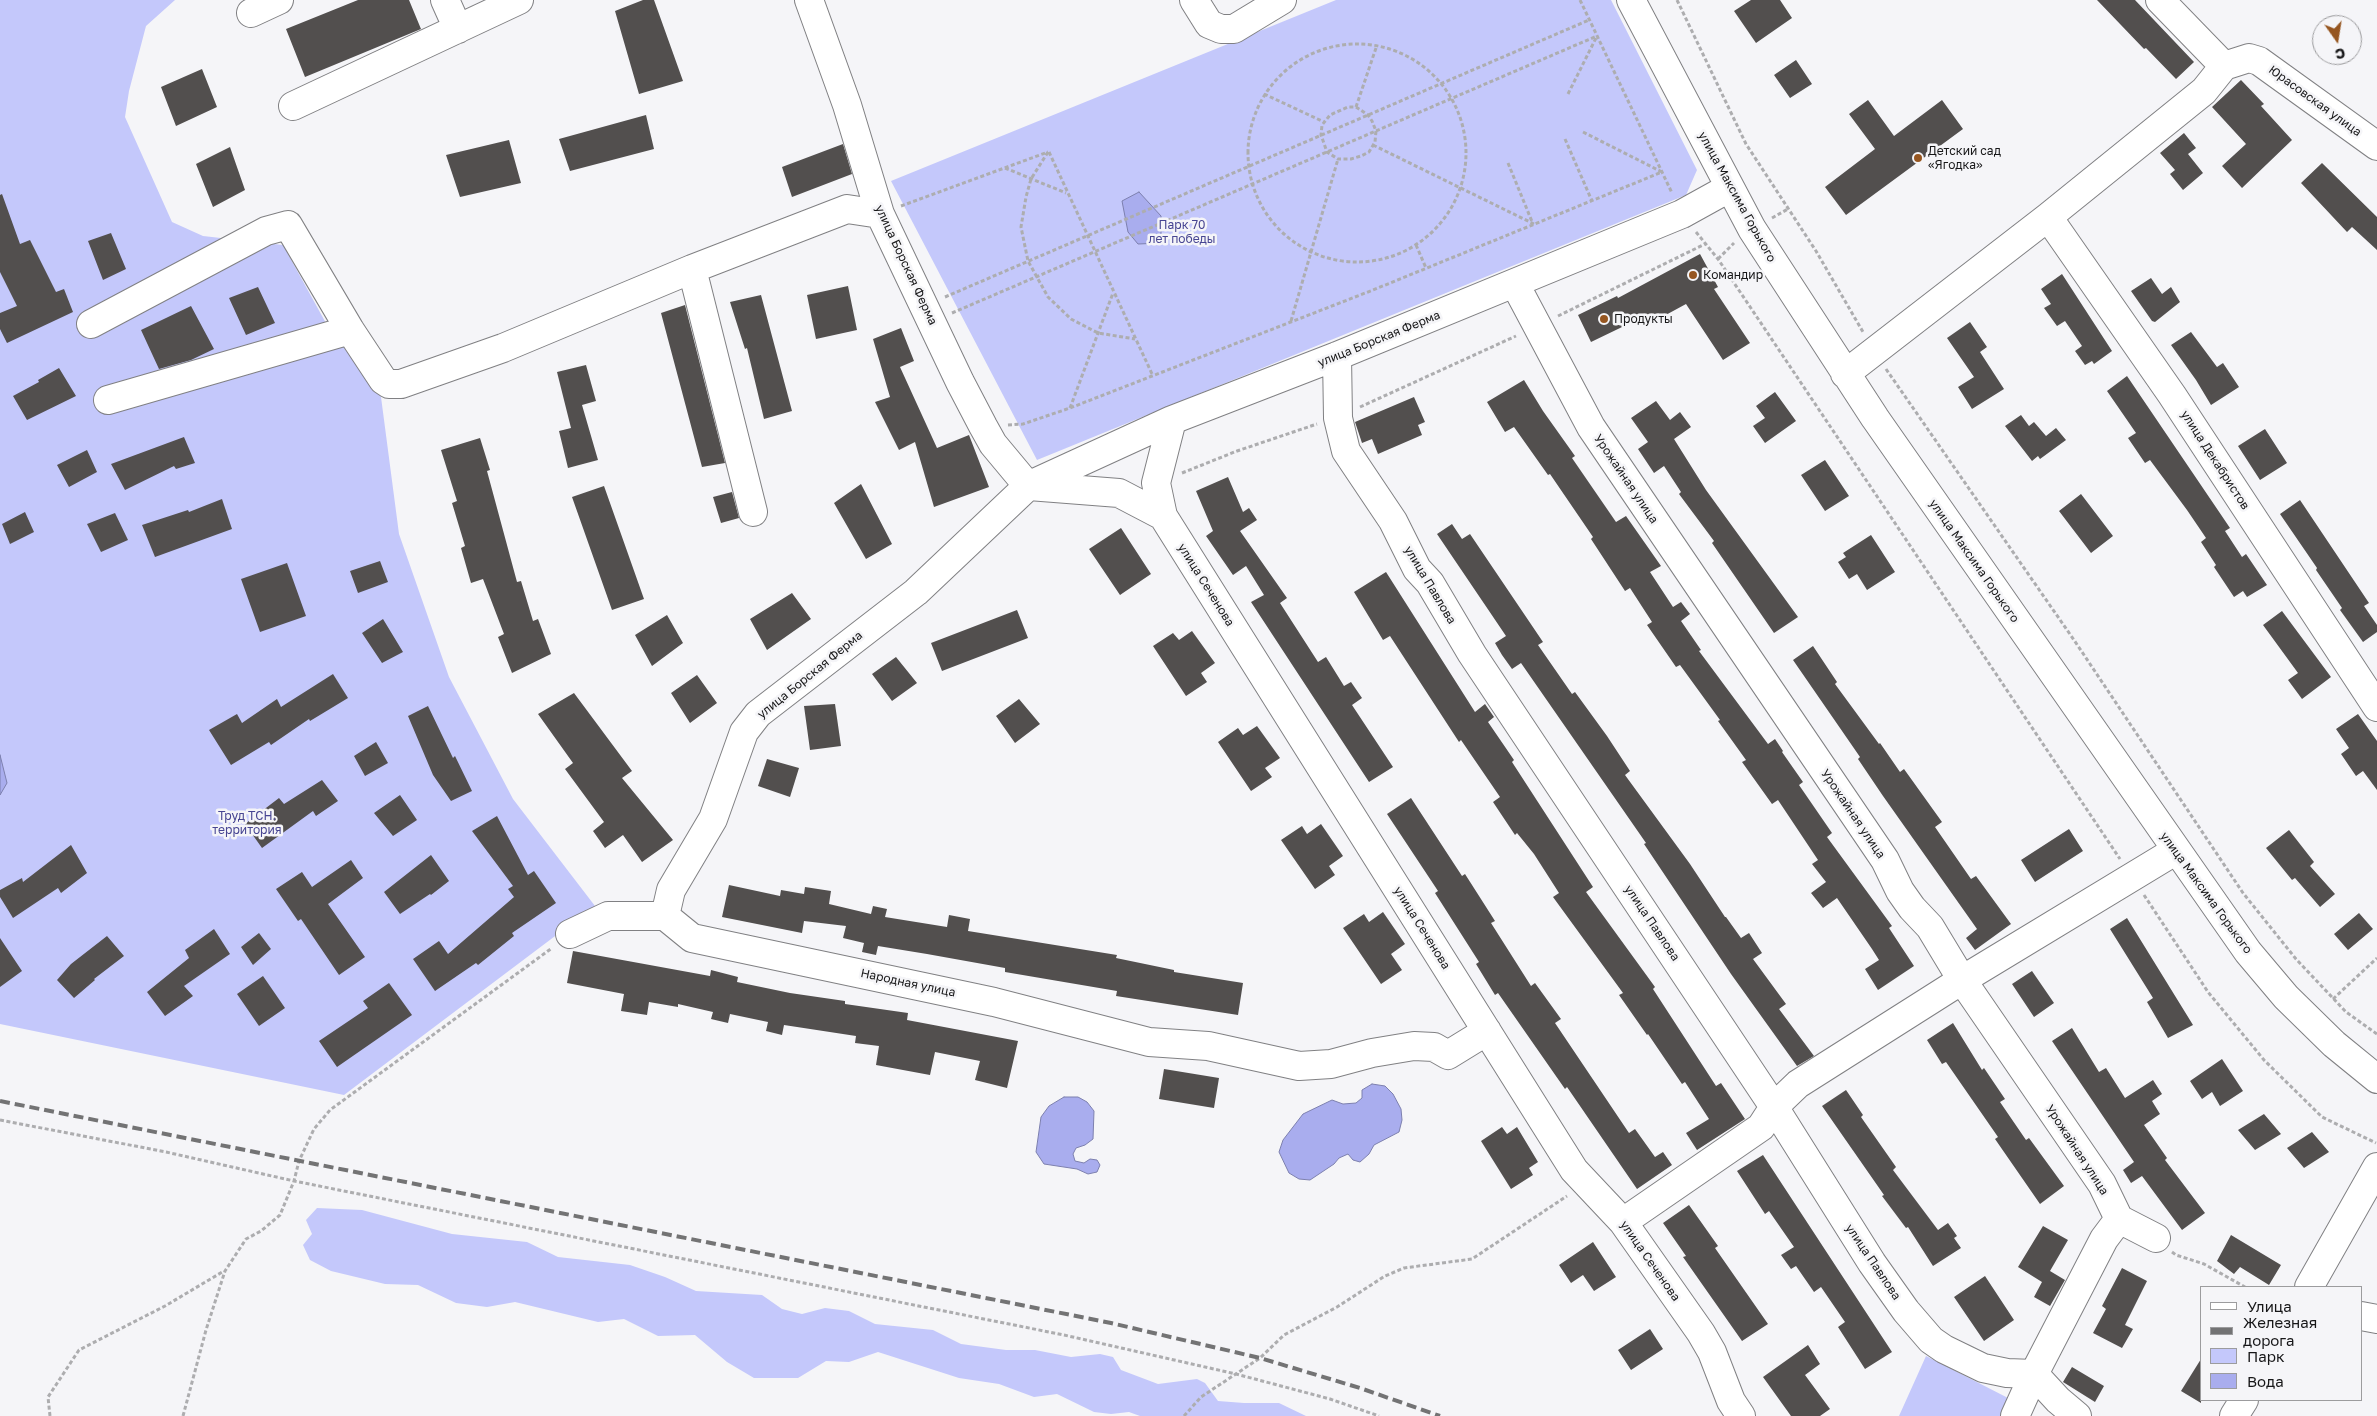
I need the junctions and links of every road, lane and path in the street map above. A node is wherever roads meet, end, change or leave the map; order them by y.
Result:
1 (279, 0) edge
2 (445, 0) edge
3 (519, 0) edge
4 (810, 0) edge
5 (1194, 0) edge
6 (1282, 0) edge
7 (1580, 0) edge
8 (1631, 0) edge
9 (1677, 0) edge
10 (2160, 0) edge
11 (251, 13) dead end
12 (1589, 20) junction
13 (458, 29) junction
14 (1597, 36) junction
15 (1377, 45) junction
16 (2224, 66) junction
17 (1442, 83) junction
18 (1264, 94) junction
19 (1568, 94) dead end
20 (1452, 98) junction
21 (293, 106) dead end
22 (1356, 107) junction
23 (1368, 115) junction
24 (1324, 122) junction
25 (1376, 131) junction
26 (1583, 132) dead end
27 (1322, 135) junction
28 (1566, 139) dead end
29 (1373, 145) junction
30 (2377, 146) edge
31 (1048, 152) junction
32 (1327, 152) junction
33 (1338, 159) junction
34 (1508, 163) dead end
35 (1248, 167) junction
36 (1004, 168) junction
37 (1662, 172) junction
38 (1031, 179) junction
39 (1251, 184) junction
40 (1460, 188) junction
41 (1729, 188) junction
42 (1067, 193) junction
43 (1592, 201) junction
44 (880, 214) junction
45 (1682, 214) junction
46 (2048, 217) junction
47 (1534, 224) junction
48 (1086, 236) junction
49 (1416, 245) junction
50 (1094, 252) junction
51 (1310, 252) junction
52 (1028, 261) junction
53 (1426, 268) junction
54 (692, 269) junction
55 (1037, 276) junction
56 (1515, 284) junction
57 (1113, 293) junction
58 (928, 314) junction
59 (1291, 322) junction
60 (91, 324) dead end
61 (1537, 326) junction
62 (350, 330) junction
63 (1098, 333) junction
64 (1135, 339) junction
65 (1874, 351) junction
66 (1336, 356) junction
67 (1845, 374) junction
68 (1153, 376) junction
69 (108, 400) dead end
70 (1070, 408) junction
71 (1338, 418) junction
72 (1172, 420) junction
73 (983, 426) junction
74 (1156, 483) junction
75 (1028, 486) junction
76 (752, 512) dead end
77 (1163, 516) junction
78 (2377, 707) edge
79 (2175, 851) junction
80 (2132, 877) junction
81 (664, 916) junction
82 (570, 934) joint
83 (2377, 958) edge
84 (1962, 980) junction
85 (2334, 999) junction
86 (1487, 1031) junction
87 (2377, 1034) edge
88 (2377, 1079) edge
89 (1774, 1107) junction
90 (0, 1120) edge
91 (2377, 1144) edge
92 (2377, 1167) edge
93 (294, 1181) junction
94 (1586, 1183) junction
95 (2119, 1219) junction
96 (1623, 1222) junction
97 (2156, 1238) joint
98 (225, 1271) junction
99 (2243, 1286) edge
100 (2310, 1286) edge
101 (2362, 1316) edge
102 (2377, 1319) edge
103 (1236, 1374) junction
104 (2034, 1374) junction
105 (2243, 1401) edge
106 (50, 1416) edge
107 (184, 1416) edge
108 (1184, 1416) edge
109 (1379, 1416) edge
110 (1741, 1416) edge
111 (2015, 1416) edge
112 (2077, 1416) edge
113 (2234, 1416) edge

1 - 11 street
2 - 13 street
3 - 13 street
4 - 44 street, улица Борская Ферма
5 - 6 street
7 - 12 path
8 - 41 street, улица Максима Горького
9 - 65 path
10 - 16 street
12 - 14 path
12 - 17 path
13 - 21 street
14 - 19 path
14 - 20 path
14 - 37 path
15 - 17 path
15 - 18 path
15 - 22 path
16 - 30 street, Юрасовская улица
16 - 46 street
17 - 20 path
17 - 23 path
18 - 24 path
18 - 35 path
20 - 25 path
20 - 40 path
22 - 23 path
22 - 24 path
23 - 25 path
23 - 27 path
24 - 27 path
25 - 29 path
25 - 32 path
26 - 37 path
27 - 32 path
27 - 35 path
28 - 43 path
29 - 33 path
29 - 40 path
31 - 36 path
31 - 38 path
31 - 42 path
32 - 33 path
32 - 39 path
33 - 51 path
34 - 47 path
35 - 39 path
35 - 48 path
36 - 38 path
36 - 44 path
37 - 43 path
37 - 45 path
38 - 42 path
38 - 52 path
39 - 50 path
39 - 51 path
40 - 47 path
40 - 49 path
41 - 45 street, улица Борская Ферма
41 - 67 street, улица Максима Горького
42 - 48 path
43 - 47 path
44 - 54 street
44 - 58 street, улица Борская Ферма
45 - 56 street, улица Борская Ферма
46 - 65 street
46 - 78 street, улица Декабристов
47 - 53 path
48 - 50 path
48 - 52 path
49 - 51 path
49 - 53 path
50 - 55 path
50 - 57 path
51 - 59 path
52 - 55 path
52 - 58 path
53 - 59 path
54 - 62 street
54 - 76 street
55 - 58 path
55 - 63 path
56 - 61 street, Урожайная улица
56 - 66 street, улица Борская Ферма
57 - 63 path
57 - 64 path
58 - 73 street, улица Борская Ферма
59 - 68 path
60 - 62 street
61 - 71 path
61 - 80 path
61 - 84 street, Урожайная улица
62 - 69 street
63 - 64 path
63 - 70 path
64 - 68 path
65 - 67 street
65 - 85 path
66 - 71 street, улица Павлова
66 - 72 street, улица Борская Ферма
67 - 79 street, улица Максима Горького
68 - 70 path
70 - 73 path
71 - 74 path
71 - 89 street, улица Павлова
72 - 74 street, улица Сеченова
72 - 75 street, улица Борская Ферма
73 - 75 street, улица Борская Ферма
74 - 77 street, улица Сеченова
75 - 77 street
75 - 81 street, улица Борская Ферма
77 - 86 street, улица Сеченова
79 - 80 street
79 - 88 street, улица Максима Горького
80 - 84 street
80 - 91 path
81 - 82 street
81 - 86 street, Народная улица
82 - 93 path
83 - 85 path
84 - 89 street
84 - 95 street, Урожайная улица
85 - 87 path
86 - 94 street, улица Сеченова
89 - 96 street
89 - 104 street, улица Павлова
90 - 93 path
92 - 100 street
93 - 98 path
93 - 103 path
94 - 96 street, улица Сеченова
94 - 103 path
95 - 97 street
95 - 104 street
96 - 110 street, улица Сеченова
97 - 99 path
98 - 106 path
98 - 107 path
101 - 102 street
103 - 108 path
103 - 109 path
104 - 111 street
104 - 112 street
105 - 113 street

